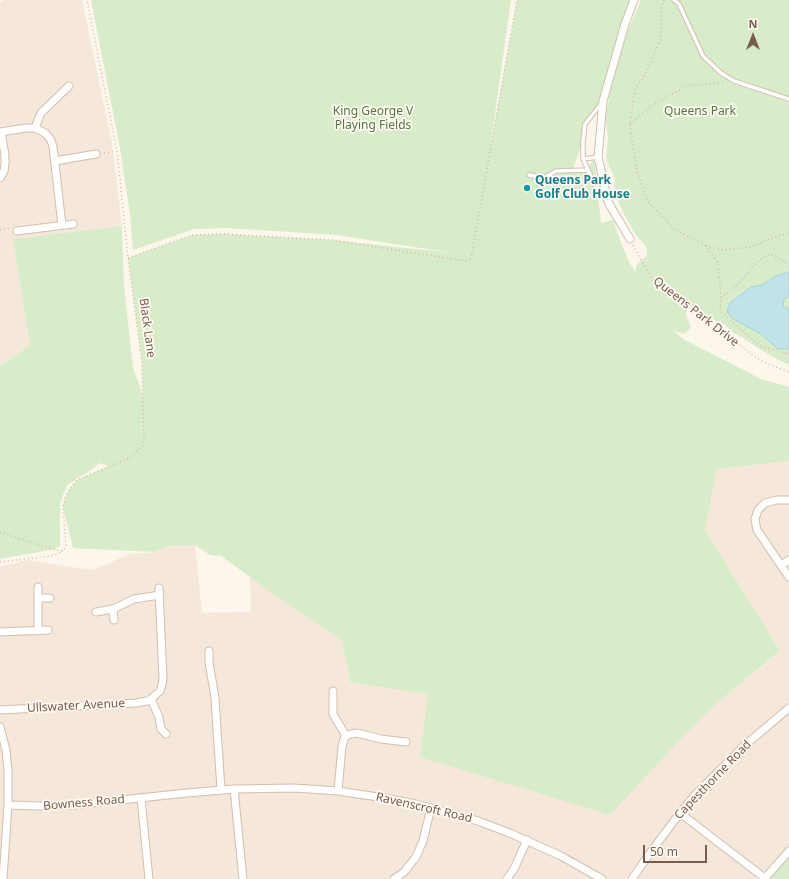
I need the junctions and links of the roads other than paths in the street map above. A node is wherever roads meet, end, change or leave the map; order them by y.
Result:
1 (634, 0) edge
2 (674, 0) edge
3 (69, 86) dead end
4 (789, 99) edge
5 (603, 101) junction
6 (36, 128) junction
7 (1, 132) edge
8 (96, 154) road end
9 (598, 157) junction
10 (583, 159) junction
11 (55, 161) junction
12 (588, 170) junction
13 (528, 175) dead end
14 (0, 178) edge
15 (606, 192) junction
16 (72, 224) dead end
17 (62, 225) junction
18 (17, 231) dead end
19 (630, 239) road end
20 (789, 500) edge
21 (789, 560) edge
22 (781, 565) junction
23 (789, 577) edge
24 (38, 587) dead end
25 (38, 598) junction
26 (50, 598) dead end
27 (113, 609) junction
28 (96, 612) dead end
29 (114, 620) dead end
30 (48, 630) dead end
31 (38, 631) junction
32 (0, 632) edge
33 (208, 651) dead end
34 (333, 691) dead end
35 (151, 699) junction
36 (789, 708) edge
37 (0, 710) edge
38 (0, 727) edge
39 (166, 734) dead end
40 (346, 736) junction
41 (406, 742) dead end
42 (234, 789) junction
43 (221, 790) junction
44 (338, 791) junction
45 (141, 798) junction
46 (8, 805) junction
47 (431, 808) junction
48 (680, 814) junction
49 (527, 840) junction
50 (789, 851) edge
51 (3, 879) edge
52 (149, 879) edge
53 (242, 879) edge
54 (394, 879) edge
55 (507, 879) edge
56 (602, 879) edge
57 (632, 879) edge
58 (766, 879) edge

1 - 5 street
2 - 4 lane
3 - 6 street
5 - 9 street
5 - 10 lane
6 - 7 street
6 - 11 street
7 - 14 street
8 - 11 street
9 - 10 lane
9 - 15 street
10 - 12 lane
11 - 17 street
12 - 13 lane
12 - 15 lane
15 - 19 street
16 - 17 street
17 - 18 street
20 - 22 street
21 - 22 street
22 - 23 street
24 - 25 street
25 - 26 street
25 - 31 street
27 - 28 street
27 - 29 street
27 - 35 street
30 - 31 street
31 - 32 street
33 - 43 street
34 - 40 street
35 - 37 street, Ullswater Avenue
35 - 39 street
36 - 48 street, Capesthorne Road
38 - 46 street
40 - 41 street
40 - 44 street
42 - 43 street, Bowness Road
42 - 44 street, Ravenscroft Road
42 - 53 street
43 - 45 street, Bowness Road
44 - 47 street, Ravenscroft Road
45 - 46 street, Bowness Road
45 - 52 street
46 - 51 street
47 - 49 street, Ravenscroft Road
47 - 54 street
48 - 57 street, Capesthorne Road
48 - 58 street
49 - 55 street
49 - 56 street, Ravenscroft Road
50 - 58 street

